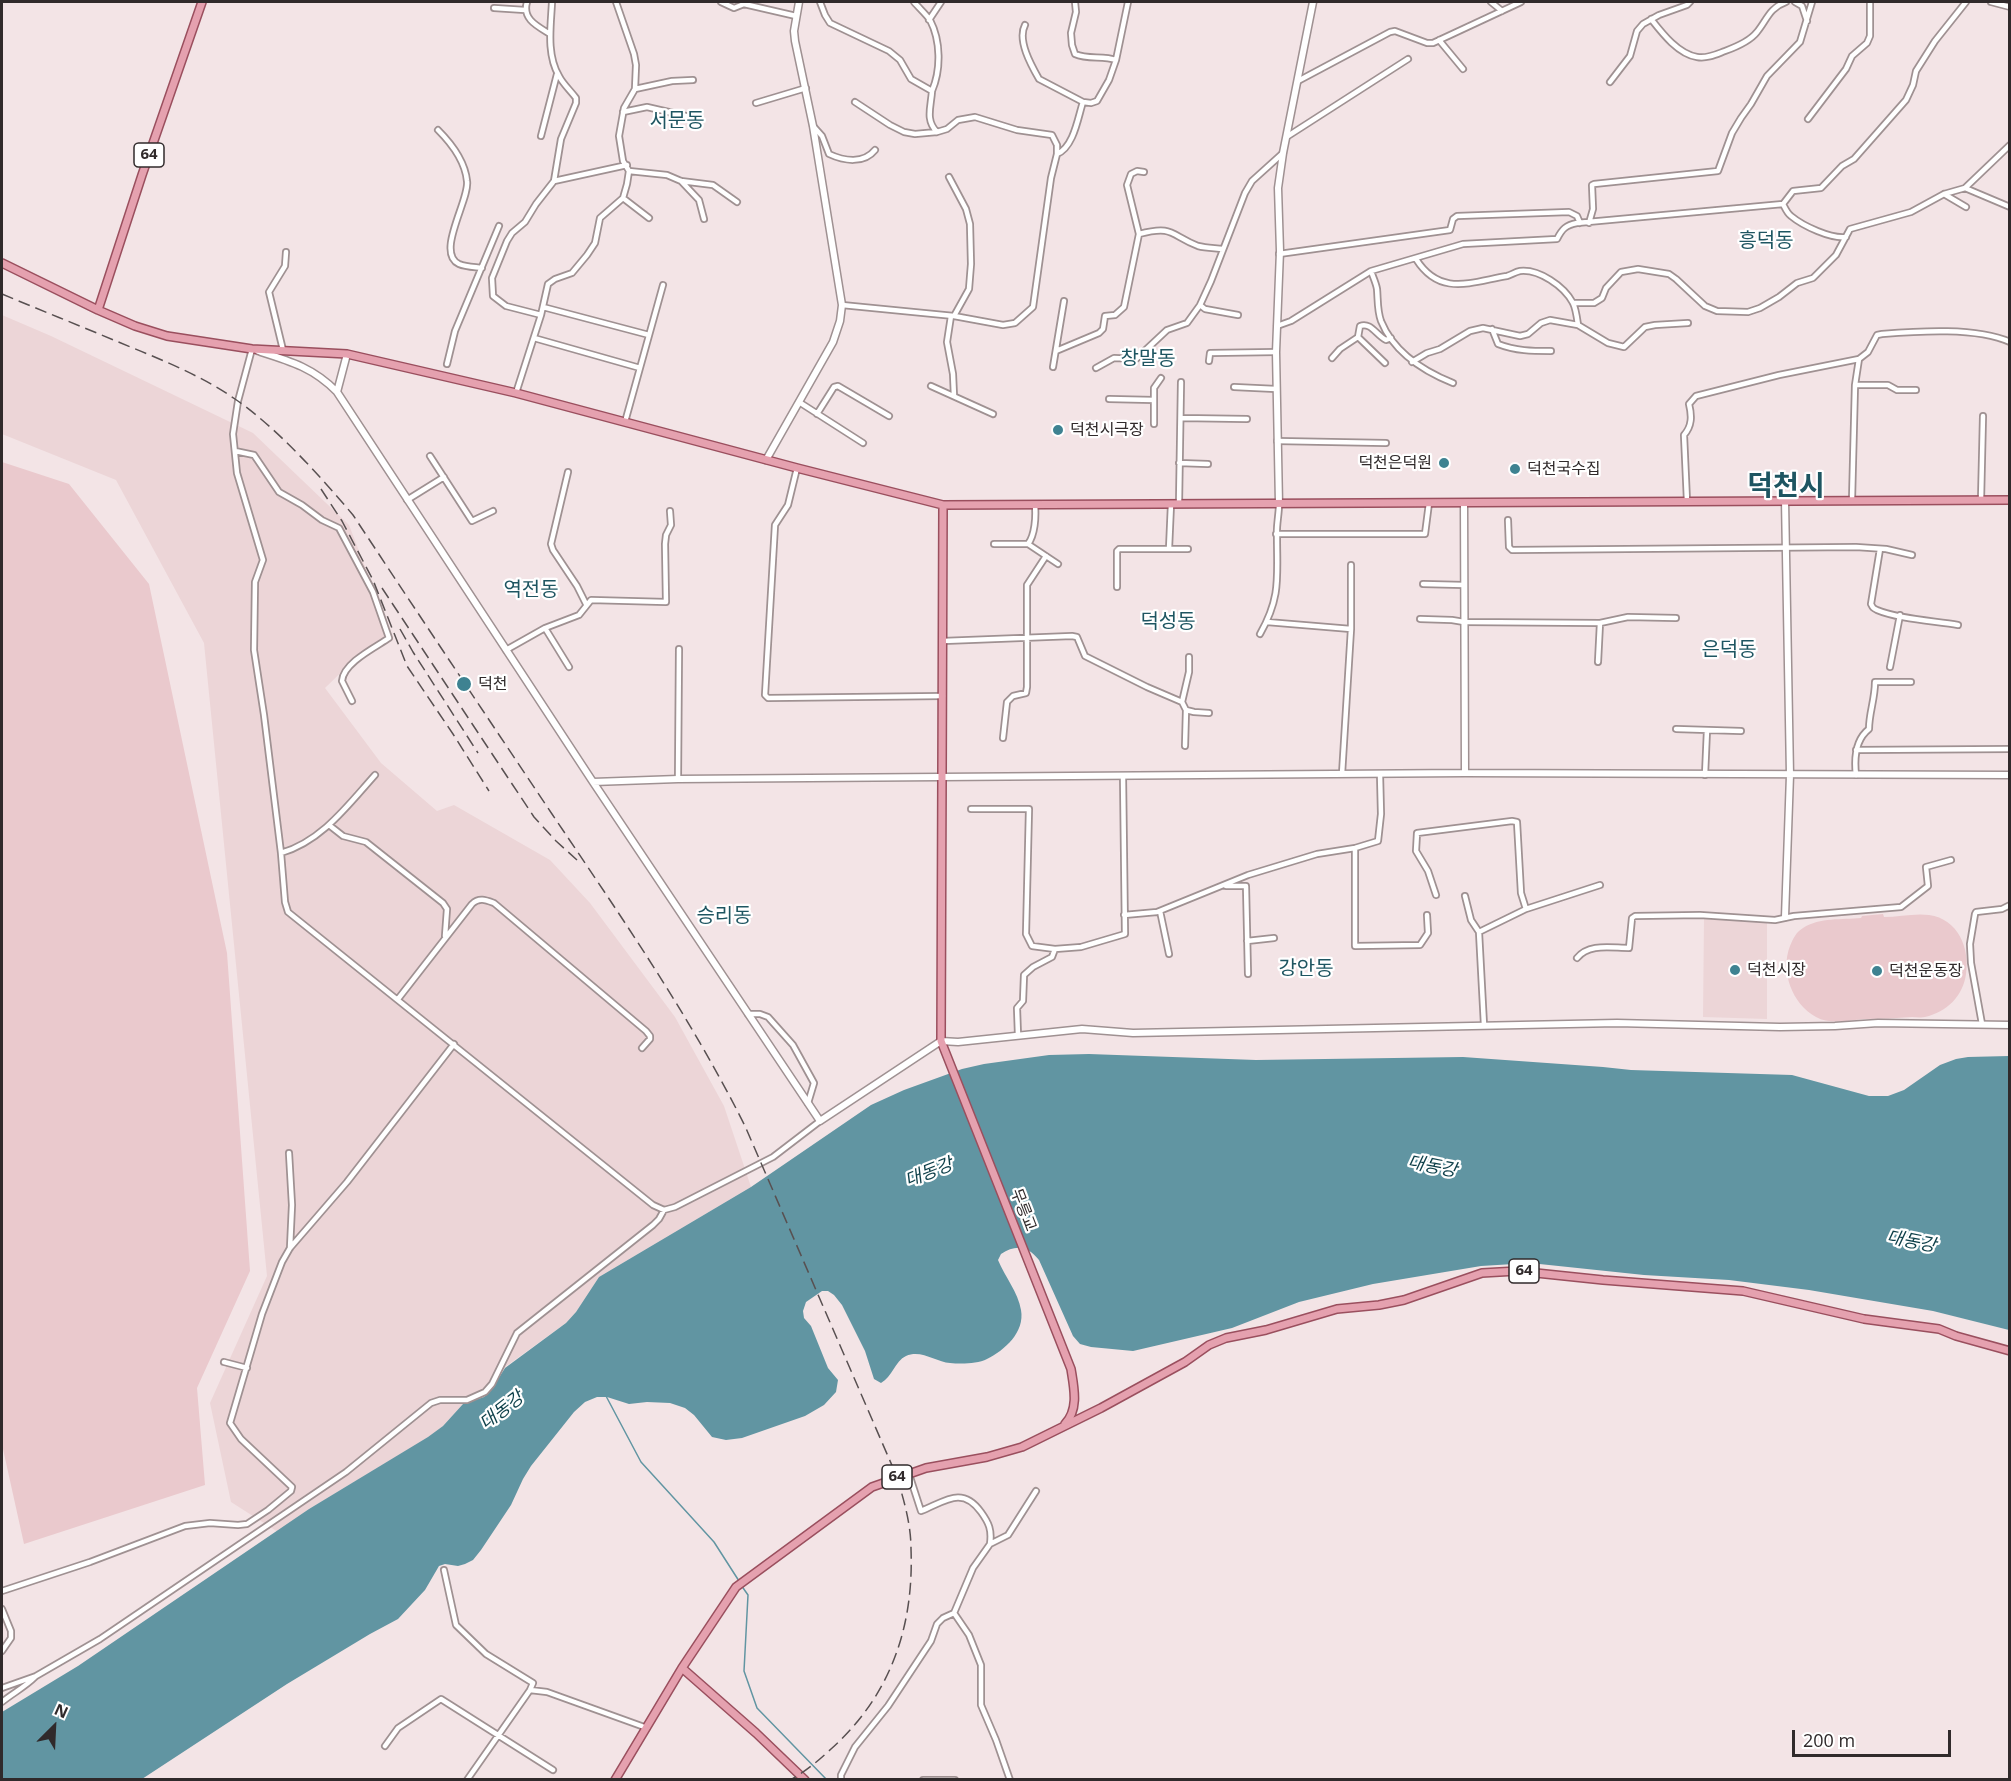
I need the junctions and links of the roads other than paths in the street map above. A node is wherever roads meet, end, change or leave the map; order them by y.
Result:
1 (202, 2) edge
2 (526, 2) edge
3 (552, 2) edge
4 (616, 2) edge
5 (721, 2) edge
6 (799, 2) edge
7 (820, 2) edge
8 (914, 2) edge
9 (941, 2) edge
10 (1075, 2) edge
11 (1128, 2) edge
12 (1313, 2) edge
13 (1491, 2) edge
14 (1521, 2) edge
15 (1690, 2) edge
16 (1786, 2) edge
17 (1795, 2) edge
18 (1812, 2) edge
19 (1870, 2) edge
20 (1966, 2) edge
21 (1991, 2) edge
22 (2010, 7) edge
23 (494, 8) dead end
24 (525, 10) junction
25 (1502, 11) junction
26 (796, 16) junction
27 (1651, 19) junction
28 (929, 20) junction
29 (1807, 21) junction
30 (1025, 25) dead end
31 (550, 34) junction
32 (1439, 40) junction
33 (1408, 59) dead end
34 (1116, 60) junction
35 (1463, 69) dead end
36 (557, 74) junction
37 (693, 80) dead end
38 (1298, 81) junction
39 (1610, 82) dead end
40 (806, 88) junction
41 (635, 89) junction
42 (932, 91) junction
43 (855, 102) dead end
44 (1083, 102) junction
45 (756, 103) dead end
46 (622, 112) junction
47 (686, 116) dead end
48 (1808, 119) dead end
49 (813, 126) junction
50 (438, 130) dead end
51 (937, 132) junction
52 (541, 136) dead end
53 (1288, 136) junction
54 (2010, 145) edge
55 (875, 150) dead end
56 (1283, 153) junction
57 (1057, 154) junction
58 (627, 165) junction
59 (629, 171) junction
60 (1144, 172) dead end
61 (949, 177) dead end
62 (554, 181) junction
63 (681, 181) junction
64 (1965, 188) junction
65 (1944, 194) junction
66 (623, 198) junction
67 (737, 202) dead end
68 (1783, 204) junction
69 (1966, 207) dead end
70 (2010, 207) edge
71 (649, 218) dead end
72 (704, 219) dead end
73 (1580, 223) junction
74 (1589, 223) junction
75 (499, 226) dead end
76 (1139, 234) junction
77 (1846, 237) junction
78 (1222, 249) junction
79 (286, 252) dead end
80 (1279, 254) junction
81 (1416, 259) junction
82 (2, 263) edge
83 (482, 268) junction
84 (1371, 271) junction
85 (663, 285) dead end
86 (1064, 301) dead end
87 (1573, 303) junction
88 (842, 305) junction
89 (1200, 305) junction
90 (543, 307) junction
91 (98, 310) junction
92 (541, 315) junction
93 (1238, 315) dead end
94 (952, 316) junction
95 (1688, 323) dead end
96 (1578, 325) junction
97 (1277, 326) junction
98 (1492, 329) junction
99 (649, 335) junction
100 (1358, 337) junction
101 (534, 338) junction
102 (1391, 338) junction
103 (2010, 342) edge
104 (252, 349) junction
105 (283, 350) junction
106 (1056, 351) junction
107 (1551, 351) dead end
108 (1276, 352) junction
109 (347, 354) junction
110 (1332, 358) dead end
111 (1859, 359) junction
112 (1209, 361) dead end
113 (1412, 362) junction
114 (1385, 363) dead end
115 (447, 364) dead end
116 (1053, 367) dead end
117 (640, 368) junction
118 (1096, 368) dead end
119 (1161, 378) dead end
120 (1181, 382) dead end
121 (1453, 383) dead end
122 (1855, 385) junction
123 (931, 386) dead end
124 (1234, 387) dead end
125 (1276, 389) junction
126 (1916, 390) dead end
127 (337, 392) junction
128 (516, 393) junction
129 (954, 396) junction
130 (1109, 399) dead end
131 (1154, 400) junction
132 (799, 402) junction
133 (817, 414) junction
134 (993, 414) dead end
135 (889, 416) dead end
136 (1983, 416) dead end
137 (1181, 418) junction
138 (1247, 418) dead end
139 (625, 422) junction
140 (1154, 424) dead end
141 (1277, 441) junction
142 (863, 443) dead end
143 (1386, 443) dead end
144 (235, 448) junction
145 (430, 456) dead end
146 (766, 460) junction
147 (1179, 463) junction
148 (1208, 464) dead end
149 (797, 468) junction
150 (568, 472) dead end
151 (444, 477) junction
152 (407, 500) junction
153 (1785, 500) junction
154 (1852, 500) junction
155 (1981, 500) junction
156 (2010, 500) edge
157 (1687, 501) junction
158 (1430, 503) junction
159 (1464, 503) junction
160 (1175, 504) junction
161 (1279, 504) junction
162 (943, 505) junction
163 (1035, 505) junction
164 (493, 511) dead end
165 (670, 511) dead end
166 (1508, 520) dead end
167 (1276, 534) junction
168 (994, 544) dead end
169 (1028, 544) junction
170 (1169, 549) junction
171 (1188, 549) dead end
172 (1786, 549) junction
173 (1880, 549) junction
174 (1912, 555) dead end
175 (1047, 556) junction
176 (1058, 564) dead end
177 (1351, 565) dead end
178 (1423, 584) dead end
179 (1464, 585) junction
180 (1117, 587) dead end
181 (586, 604) junction
182 (1900, 615) junction
183 (1676, 618) dead end
184 (1420, 619) dead end
185 (1267, 622) junction
186 (1464, 622) junction
187 (1600, 622) junction
188 (1958, 625) dead end
189 (545, 628) junction
190 (1351, 628) junction
191 (1260, 634) dead end
192 (1028, 638) junction
193 (943, 641) junction
194 (679, 649) dead end
195 (506, 650) junction
196 (1189, 657) dead end
197 (1598, 662) dead end
198 (569, 667) dead end
199 (1890, 667) dead end
200 (1911, 682) dead end
201 (943, 696) junction
202 (352, 701) dead end
203 (1182, 702) junction
204 (1186, 710) junction
205 (1209, 713) dead end
206 (1677, 729) dead end
207 (1707, 730) junction
208 (1741, 731) dead end
209 (1003, 738) dead end
210 (1185, 746) dead end
211 (2010, 749) edge
212 (1856, 750) junction
213 (1465, 773) junction
214 (1342, 774) junction
215 (1380, 774) junction
216 (375, 775) dead end
217 (1705, 775) junction
218 (1790, 775) junction
219 (1856, 775) junction
220 (2010, 775) edge
221 (1123, 776) junction
222 (942, 778) junction
223 (678, 779) junction
224 (593, 782) junction
225 (971, 809) dead end
226 (329, 825) junction
227 (1355, 848) junction
228 (281, 853) junction
229 (1951, 860) dead end
230 (1224, 885) junction
231 (1600, 885) dead end
232 (1436, 895) dead end
233 (1465, 896) dead end
234 (2010, 905) edge
235 (1526, 909) junction
236 (1160, 911) junction
237 (1124, 915) junction
238 (1427, 915) dead end
239 (1785, 917) junction
240 (1479, 932) junction
241 (445, 936) junction
242 (1275, 938) dead end
243 (1247, 941) junction
244 (1055, 949) junction
245 (1169, 954) dead end
246 (1577, 958) dead end
247 (1248, 974) dead end
248 (398, 999) junction
249 (748, 1014) junction
250 (1982, 1024) junction
251 (1484, 1025) junction
252 (2010, 1025) edge
253 (1018, 1035) junction
254 (941, 1041) junction
255 (454, 1044) junction
256 (642, 1048) dead end
257 (808, 1103) junction
258 (820, 1121) junction
259 (289, 1153) dead end
260 (664, 1210) junction
261 (290, 1248) junction
262 (2010, 1351) edge
263 (224, 1362) dead end
264 (247, 1368) junction
265 (1063, 1426) junction
266 (909, 1474) junction
267 (1036, 1491) dead end
268 (990, 1544) junction
269 (444, 1570) dead end
270 (2, 1591) edge
271 (2, 1609) edge
272 (954, 1613) junction
273 (2, 1651) edge
274 (682, 1668) junction
275 (36, 1676) junction
276 (2, 1688) edge
277 (530, 1690) junction
278 (2, 1702) edge
279 (646, 1728) junction
280 (498, 1736) junction
281 (385, 1746) dead end
282 (553, 1770) dead end
283 (466, 1779) edge
284 (615, 1779) edge
285 (805, 1779) edge
286 (842, 1779) edge
287 (923, 1779) edge
288 (955, 1779) edge
289 (1010, 1779) edge

1 - 91 main road, 64
2 - 24 street
3 - 31 street
4 - 41 street
5 - 26 street
6 - 26 main road
7 - 42 street
8 - 28 street
9 - 28 street
10 - 34 street
11 - 34 street
12 - 38 main road
13 - 25 street
14 - 25 street
15 - 27 street
16 - 27 street
17 - 29 street
18 - 29 street
19 - 48 street
20 - 68 street
21 - 22 street
23 - 24 street
24 - 31 street
25 - 32 street
26 - 40 main road
27 - 39 street
28 - 42 street
29 - 74 street
30 - 44 street
31 - 36 street
32 - 35 street
32 - 38 street
33 - 53 street
34 - 44 street
36 - 52 street
36 - 62 street
37 - 41 street
38 - 53 main road
40 - 45 street
40 - 49 main road
41 - 46 street
42 - 51 street
43 - 51 street
44 - 57 street
46 - 47 street
46 - 58 street
49 - 55 street
49 - 88 main road
50 - 83 street
51 - 57 street
53 - 56 main road
54 - 64 street
56 - 78 street
56 - 80 main road
57 - 94 street
58 - 59 street
58 - 62 street
59 - 63 street
59 - 66 street
60 - 76 street
61 - 94 street
62 - 92 street
63 - 67 street
63 - 72 street
64 - 65 street
64 - 70 street
65 - 69 street
65 - 77 street
66 - 71 street
66 - 90 street
68 - 74 street
68 - 77 street
73 - 74 street
73 - 80 street
73 - 81 street
75 - 83 street
76 - 78 street
76 - 106 street
77 - 87 street
78 - 89 street
79 - 105 street
80 - 97 main road
81 - 84 street
81 - 87 street
82 - 91 main road
83 - 115 street
84 - 97 street
84 - 102 street
85 - 99 street
86 - 106 street
87 - 96 street
88 - 94 street
88 - 132 main road
89 - 93 street
89 - 118 street
90 - 92 street
90 - 99 street
91 - 104 main road
92 - 101 street
94 - 129 street
95 - 96 street
96 - 98 street
97 - 108 main road
98 - 107 street
98 - 113 street
99 - 117 street
100 - 102 street
100 - 110 street
100 - 114 street
101 - 117 street
101 - 128 street
102 - 113 street
103 - 111 street
104 - 105 main road
104 - 127 main road
104 - 144 street
105 - 109 main road
106 - 116 street
108 - 112 street
108 - 125 main road
109 - 127 main road
109 - 128 main road
111 - 122 street
111 - 157 street
113 - 121 street
117 - 139 street
119 - 131 street
120 - 137 street
122 - 126 street
122 - 154 street
123 - 129 street
124 - 125 street
125 - 141 main road
127 - 152 main road
128 - 139 main road
129 - 134 street
130 - 131 street
131 - 140 street
132 - 133 street
132 - 146 main road
133 - 135 street
133 - 142 street
136 - 155 street
137 - 138 street
137 - 147 street
139 - 146 main road
141 - 143 street
141 - 161 main road
144 - 202 street
144 - 228 street
145 - 151 street
146 - 149 main road
147 - 148 street
147 - 160 street
149 - 162 main road
149 - 201 street
150 - 181 street
151 - 152 street
151 - 164 street
152 - 195 main road
153 - 154 main road
153 - 157 main road
153 - 172 main road
154 - 155 main road
155 - 156 main road
157 - 159 main road
158 - 159 main road
158 - 161 main road
158 - 167 street
159 - 179 main road
160 - 161 main road
160 - 163 main road
160 - 170 street
161 - 167 street
162 - 163 main road
162 - 193 main road
163 - 169 street
165 - 181 street
166 - 172 street
167 - 185 street
168 - 169 street
169 - 175 street
170 - 171 street
170 - 180 street
172 - 173 street
172 - 218 main road
173 - 174 street
173 - 182 street
175 - 176 street
175 - 192 street
177 - 190 street
178 - 179 street
179 - 186 main road
181 - 189 street
182 - 188 street
182 - 199 street
183 - 187 street
184 - 186 street
185 - 190 street
185 - 191 street
186 - 187 street
186 - 213 main road
187 - 197 street
189 - 195 street
189 - 198 street
190 - 214 street
192 - 193 street
192 - 203 street
192 - 209 street
193 - 201 main road
194 - 223 street
195 - 224 main road
196 - 203 street
200 - 212 street
201 - 222 main road
203 - 204 street
204 - 205 street
204 - 210 street
206 - 207 street
207 - 208 street
207 - 217 street
211 - 212 street
212 - 219 street
213 - 215 main road
213 - 217 main road
214 - 215 main road
214 - 221 main road
215 - 227 street
216 - 226 street
217 - 218 main road
218 - 219 main road
218 - 239 main road
219 - 220 main road
221 - 222 main road
221 - 237 street
222 - 223 main road
222 - 254 main road
223 - 224 main road
224 - 249 main road
225 - 244 street
226 - 228 street
226 - 241 street
227 - 230 street
227 - 238 street
228 - 248 street
229 - 239 street
230 - 236 street
230 - 243 street
231 - 235 street
232 - 235 street
233 - 240 street
234 - 250 street
235 - 240 street
236 - 237 street
236 - 245 street
237 - 244 street
239 - 246 street
240 - 251 street
241 - 248 street
241 - 256 street
242 - 243 street
243 - 247 street
244 - 253 street
248 - 255 street
249 - 257 main road
249 - 257 street
250 - 251 main road
250 - 252 main road
251 - 253 main road
253 - 254 main road
254 - 258 main road
254 - 265 main road, 무릉교
255 - 260 street
255 - 261 street
257 - 258 main road
258 - 260 street
259 - 261 street
260 - 275 street
261 - 264 street
262 - 265 main road, 64
263 - 264 street
264 - 270 street
265 - 266 main road, 64
266 - 268 street
266 - 274 main road, 64
267 - 268 street
268 - 272 street
269 - 277 street
271 - 273 street
272 - 286 street
272 - 289 street
274 - 279 main road
274 - 285 main road
275 - 276 street
275 - 278 street
277 - 279 street
277 - 280 street
279 - 284 main road
280 - 281 street
280 - 282 street
280 - 283 street
287 - 288 street

